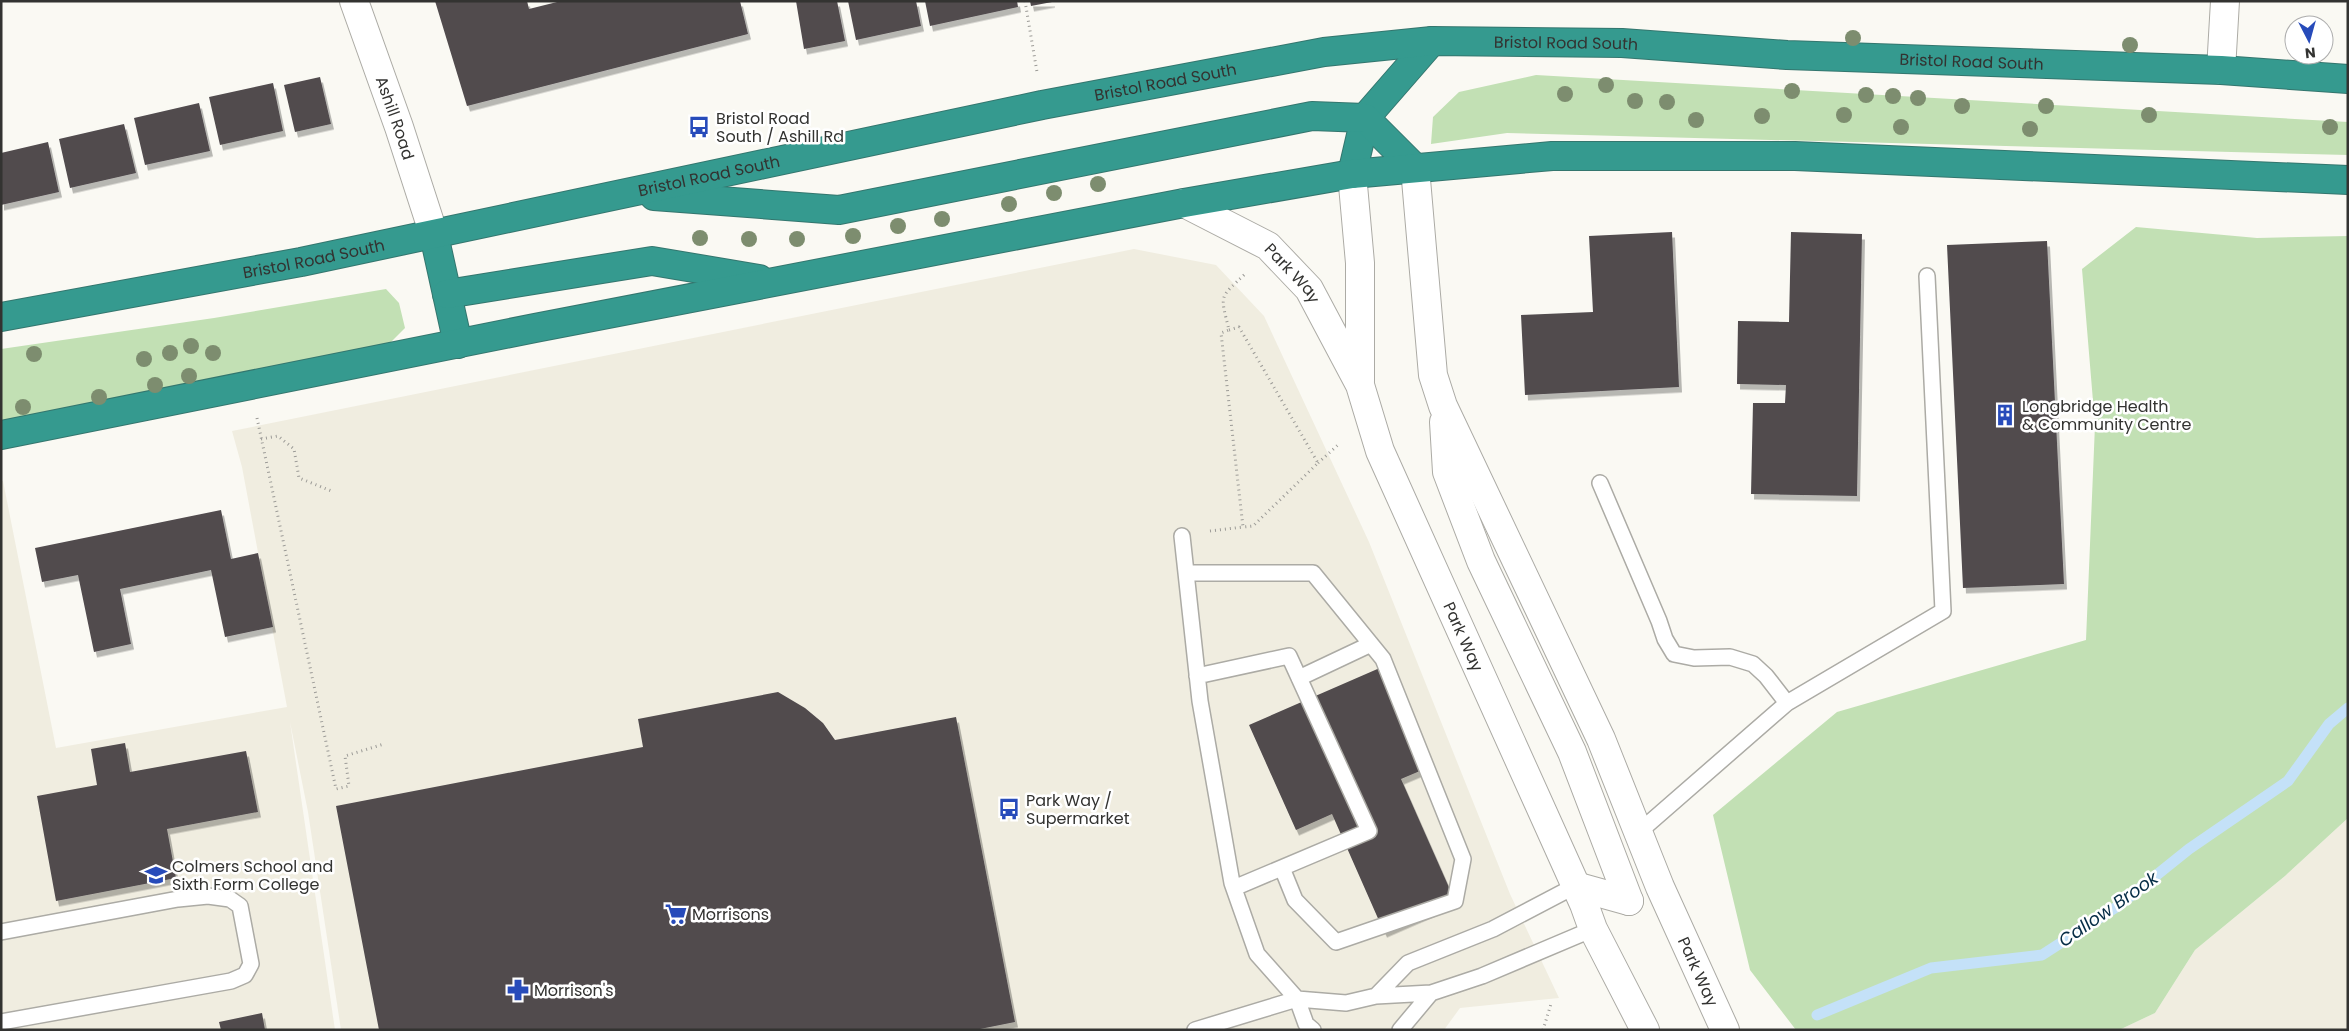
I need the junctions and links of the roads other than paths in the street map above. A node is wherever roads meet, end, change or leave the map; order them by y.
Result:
1 (354, 1) edge
2 (2225, 1) edge
3 (1432, 41) junction
4 (2221, 70) junction
5 (2348, 71) edge
6 (2303, 77) junction
7 (2348, 79) edge
8 (1365, 118) junction
9 (1415, 168) junction
10 (1352, 174) junction
11 (2348, 180) edge
12 (623, 194) junction
13 (1184, 203) junction
14 (434, 234) junction
15 (1927, 276) dead end
16 (776, 282) junction
17 (447, 294) junction
18 (1, 317) edge
19 (458, 344) junction
20 (1360, 384) junction
21 (1443, 406) junction
22 (1, 435) edge
23 (1600, 483) dead end
24 (1182, 536) road end
25 (1186, 573) junction
26 (1371, 644) junction
27 (1197, 676) junction
28 (1299, 678) junction
29 (1787, 703) junction
30 (1638, 832) junction
31 (1282, 868) junction
32 (1575, 886) junction
33 (1660, 887) junction
34 (1234, 888) junction
35 (1629, 901) junction
36 (1593, 929) junction
37 (1, 932) edge
38 (1431, 993) junction
39 (1376, 996) junction
40 (1297, 999) junction
41 (1, 1022) edge
42 (1195, 1030) edge
43 (1313, 1030) edge
44 (1400, 1030) edge
45 (1645, 1030) edge
46 (1725, 1030) edge

1 - 14 street, Ashill Road
2 - 4 street
3 - 4 highway, Bristol Road South
3 - 8 highway
3 - 12 highway, Bristol Road South
4 - 6 highway, Bristol Road South
5 - 6 highway
6 - 7 highway, Bristol Road South
8 - 9 highway
8 - 10 highway
8 - 12 highway
9 - 10 highway
9 - 11 highway
9 - 21 street, Park Way
10 - 13 highway
10 - 20 street, Park Way
12 - 14 highway, Bristol Road South
13 - 16 highway
13 - 20 street, Park Way
14 - 17 highway
14 - 18 highway, Bristol Road South
15 - 29 lane
16 - 17 highway
16 - 19 highway
17 - 19 highway
19 - 22 highway
20 - 32 street, Park Way
21 - 30 street, Park Way
21 - 35 street, Park Way
23 - 29 lane
24 - 25 lane
25 - 26 lane
25 - 27 lane
26 - 28 lane
26 - 31 lane
27 - 28 lane
27 - 34 lane
28 - 31 lane
29 - 30 lane
30 - 33 street, Park Way
31 - 34 lane
32 - 35 street
32 - 36 street, Park Way
32 - 39 lane
33 - 35 street
33 - 46 street, Park Way
34 - 40 lane
35 - 36 street
36 - 38 lane
36 - 45 street, Park Way
37 - 41 lane
38 - 39 lane
38 - 44 lane
39 - 40 lane
40 - 42 lane
40 - 43 lane

